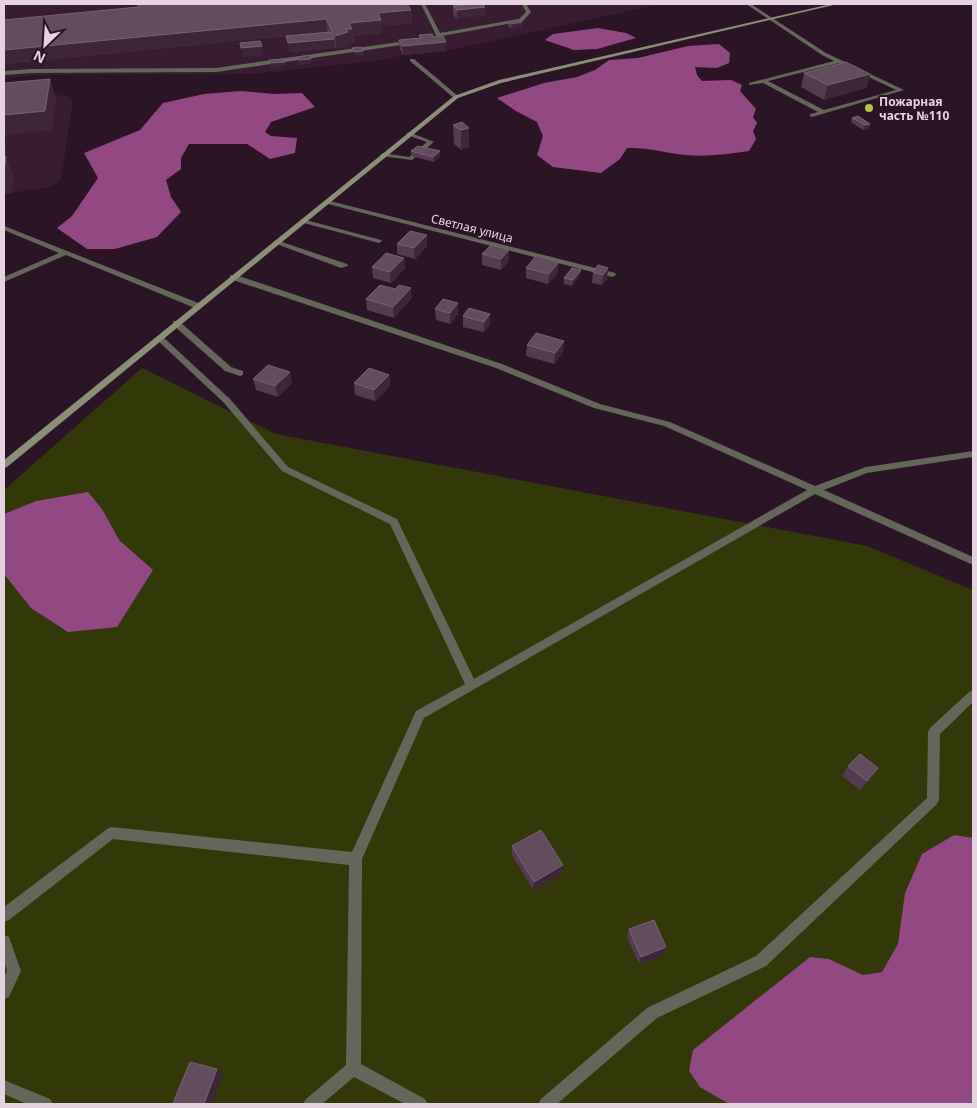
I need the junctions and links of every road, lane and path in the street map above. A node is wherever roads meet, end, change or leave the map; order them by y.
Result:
1 (422, 4) edge
2 (524, 4) edge
3 (748, 4) edge
4 (836, 4) edge
5 (772, 18) junction
6 (439, 35) junction
7 (412, 60) dead end
8 (840, 61) junction
9 (4, 74) edge
10 (764, 81) junction
11 (751, 84) dead end
12 (456, 97) junction
13 (822, 112) junction
14 (812, 115) dead end
15 (409, 134) junction
16 (383, 155) junction
17 (326, 202) junction
18 (302, 221) junction
19 (4, 228) edge
20 (380, 241) dead end
21 (276, 242) junction
22 (65, 253) junction
23 (344, 266) dead end
24 (612, 275) dead end
25 (233, 277) junction
26 (4, 280) edge
27 (198, 306) junction
28 (176, 324) junction
29 (159, 338) junction
30 (240, 373) dead end
31 (973, 454) edge
32 (4, 465) edge
33 (815, 490) junction
34 (973, 561) edge
35 (472, 686) junction
36 (973, 695) edge
37 (356, 858) junction
38 (4, 914) edge
39 (4, 942) edge
40 (4, 992) edge
41 (353, 1068) junction
42 (4, 1087) edge
43 (45, 1104) edge
44 (311, 1104) edge
45 (420, 1104) edge
46 (546, 1104) edge

1 - 6 lane
2 - 6 lane
3 - 5 lane
4 - 5 main road
5 - 8 lane
5 - 12 main road
6 - 9 lane
7 - 12 lane
8 - 10 lane
8 - 13 lane
10 - 11 lane
10 - 13 lane
12 - 15 main road
13 - 14 lane
15 - 16 main road
15 - 16 lane
16 - 17 main road
17 - 18 main road
17 - 24 lane, Светлая улица
18 - 20 lane
18 - 21 main road
19 - 22 lane
21 - 23 lane
21 - 25 main road
22 - 26 lane
22 - 27 lane
25 - 27 main road
25 - 33 lane
27 - 28 main road
28 - 29 main road
28 - 30 lane
29 - 32 main road
29 - 35 lane
31 - 33 lane
33 - 34 lane
33 - 35 lane
35 - 37 lane
36 - 46 lane
37 - 38 lane
37 - 41 lane
39 - 40 lane
41 - 44 lane
41 - 45 lane
42 - 43 lane

